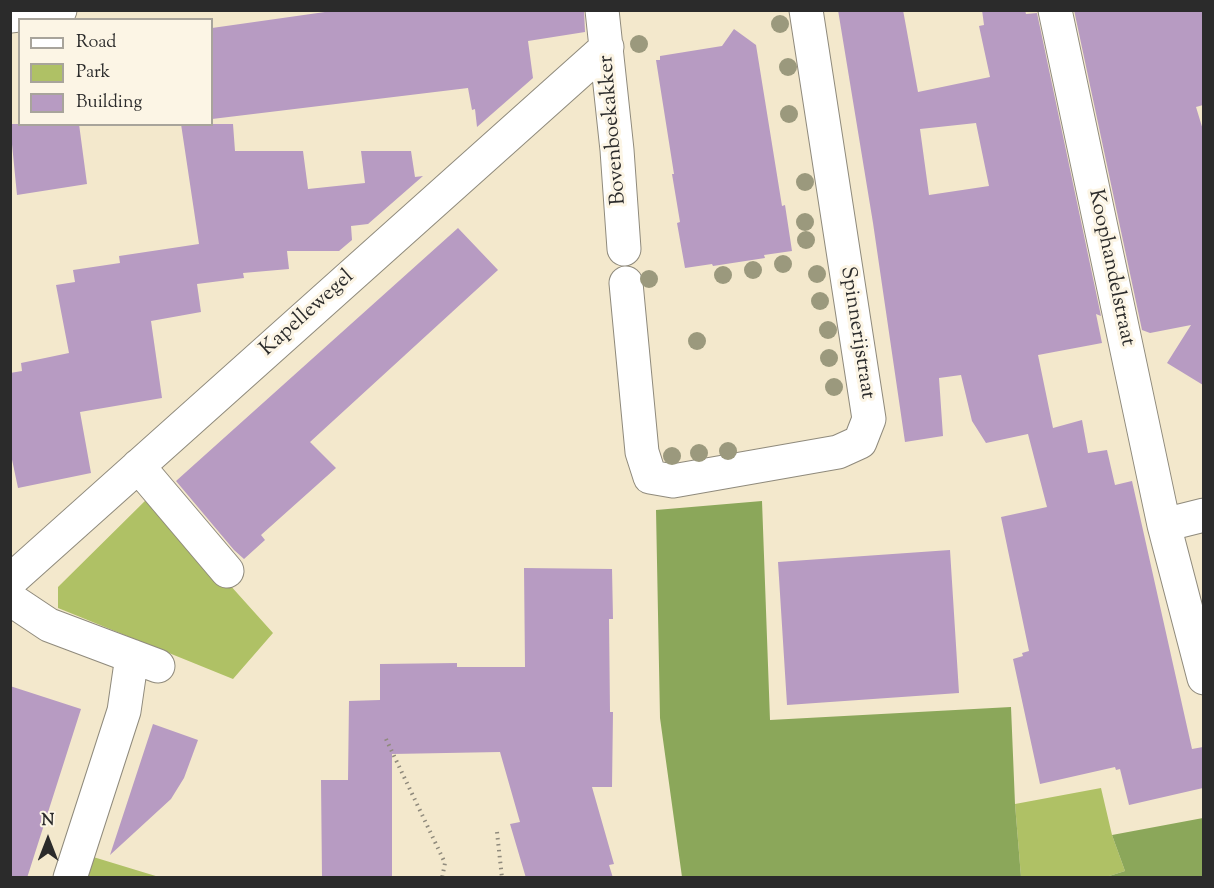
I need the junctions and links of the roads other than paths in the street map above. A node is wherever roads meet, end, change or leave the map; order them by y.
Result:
1 (60, 10) edge
2 (602, 10) edge
3 (806, 10) edge
4 (1056, 10) edge
5 (10, 16) edge
6 (607, 47) junction
7 (624, 249) dead end
8 (626, 283) dead end
9 (138, 466) junction
10 (1203, 515) edge
11 (1164, 525) junction
12 (227, 571) dead end
13 (10, 581) edge
14 (10, 599) edge
15 (1203, 678) edge
16 (70, 878) edge

1 - 5 street
2 - 6 street, Bovenboekakker
3 - 8 street, Spinnerijstraat
4 - 11 street, Koophandelstraat
6 - 7 street, Bovenboekakker
6 - 9 street, Kapellewegel
9 - 12 street
9 - 13 street, Kapellewegel
10 - 11 street
11 - 15 street, Koophandelstraat
14 - 16 street

